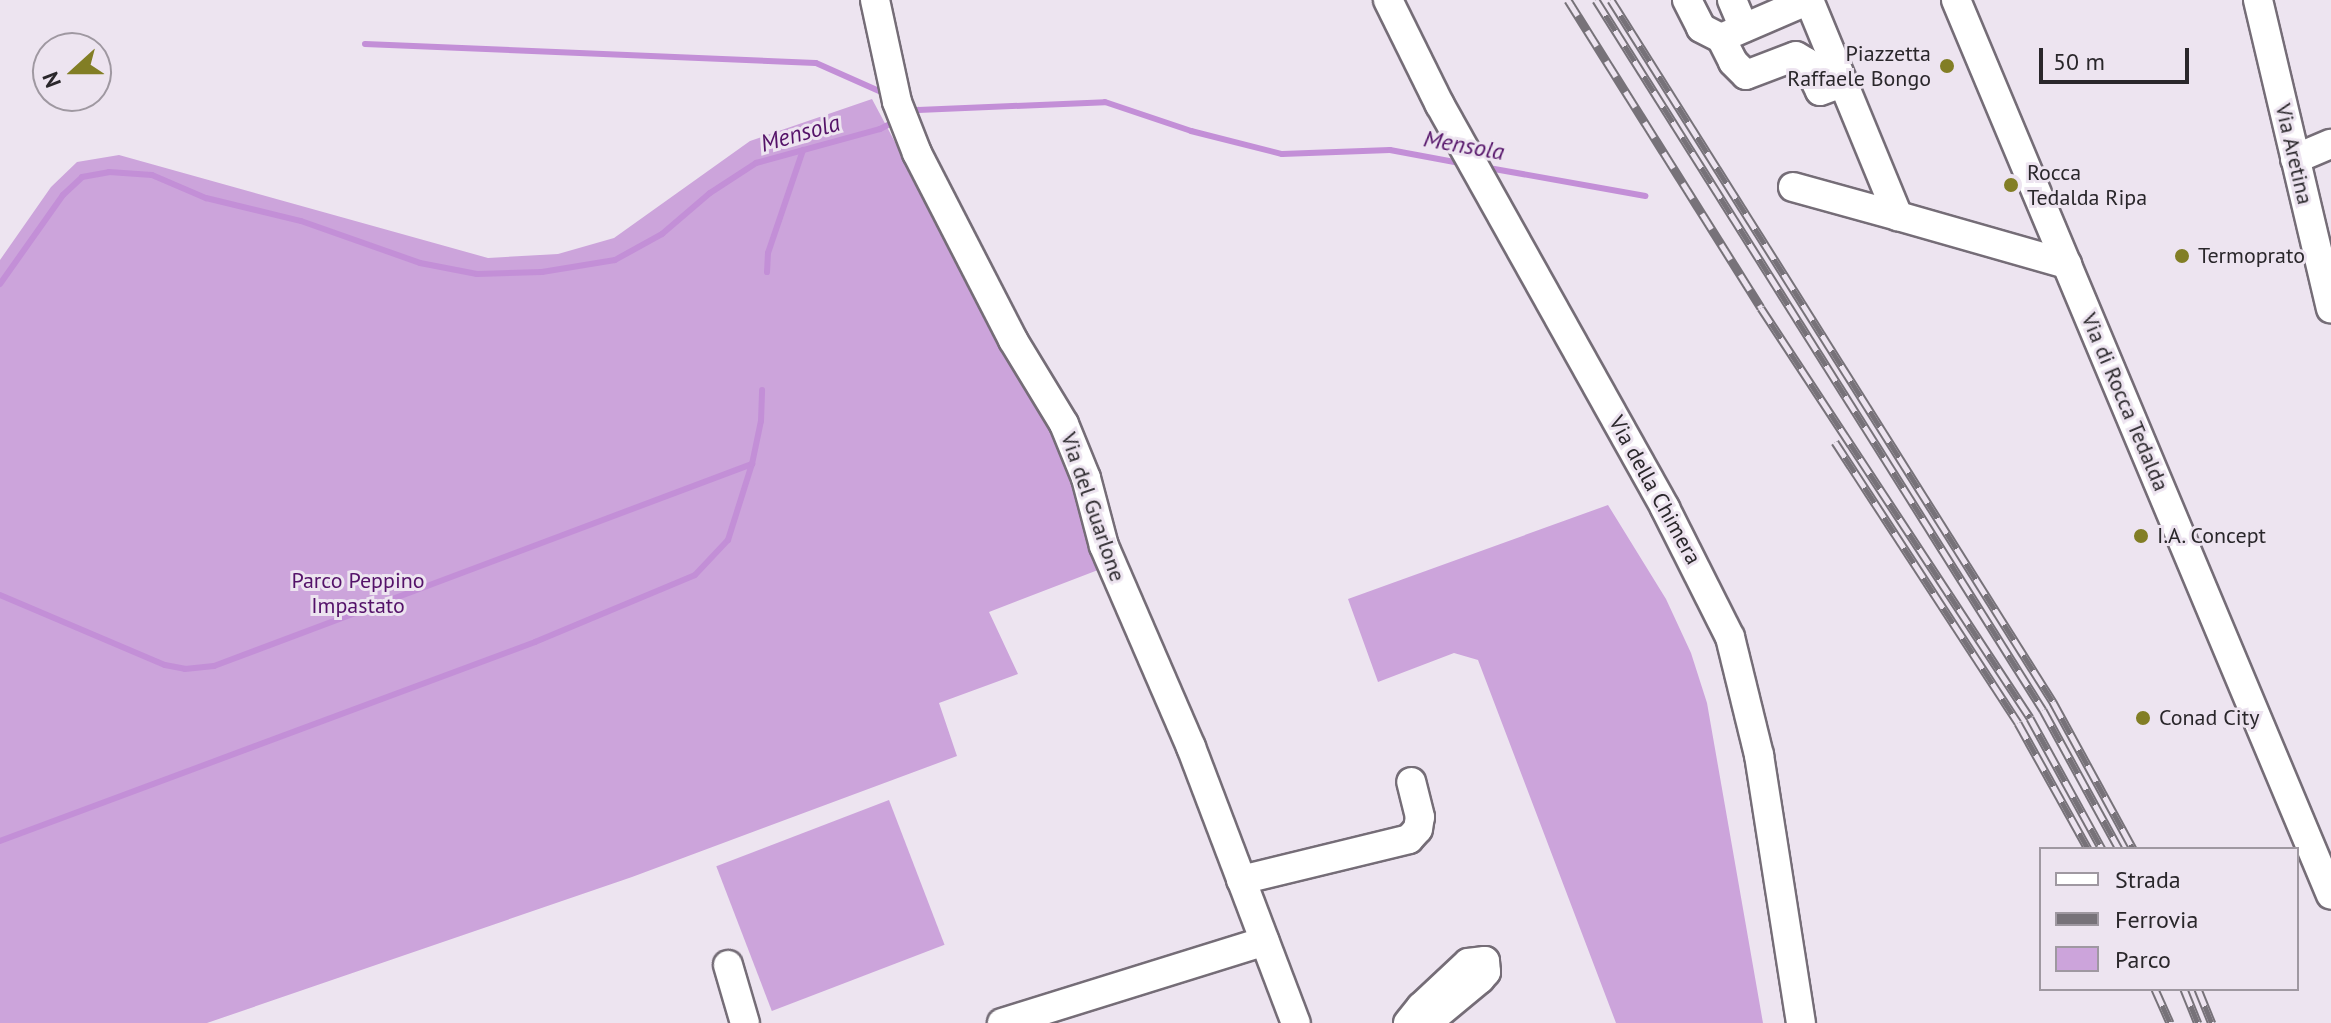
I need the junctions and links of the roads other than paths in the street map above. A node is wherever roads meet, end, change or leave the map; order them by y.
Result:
1 (875, 0) edge
2 (1388, 0) edge
3 (1687, 0) edge
4 (1732, 0) edge
5 (1809, 0) edge
6 (1956, 0) edge
7 (2258, 0) edge
8 (1733, 33) junction
9 (1842, 83) junction
10 (2331, 144) edge
11 (2295, 159) junction
12 (1793, 187) dead end
13 (1898, 216) junction
14 (2067, 264) junction
15 (2331, 308) edge
16 (1411, 782) dead end
17 (1241, 880) junction
18 (2331, 895) edge
19 (1265, 941) junction
20 (728, 965) dead end
21 (1050, 1016) edge
22 (745, 1023) edge
23 (1002, 1023) edge
24 (1296, 1023) edge
25 (1408, 1023) edge
26 (1427, 1023) edge
27 (1801, 1023) edge

1 - 17 street, Via del Guarlone
2 - 27 street, Via della Chimera
3 - 8 street
4 - 8 street
5 - 8 street
5 - 9 street
6 - 14 street, Via di Rocca Tedalda
7 - 11 street, Via Aretina
8 - 9 street
9 - 13 street
10 - 11 street
11 - 15 street, Via Aretina
12 - 13 street
13 - 14 street
14 - 18 street, Via di Rocca Tedalda
16 - 17 street
17 - 19 street, Via del Guarlone
19 - 21 street
19 - 24 street, Via del Guarlone
20 - 22 street
21 - 23 street
25 - 26 street

